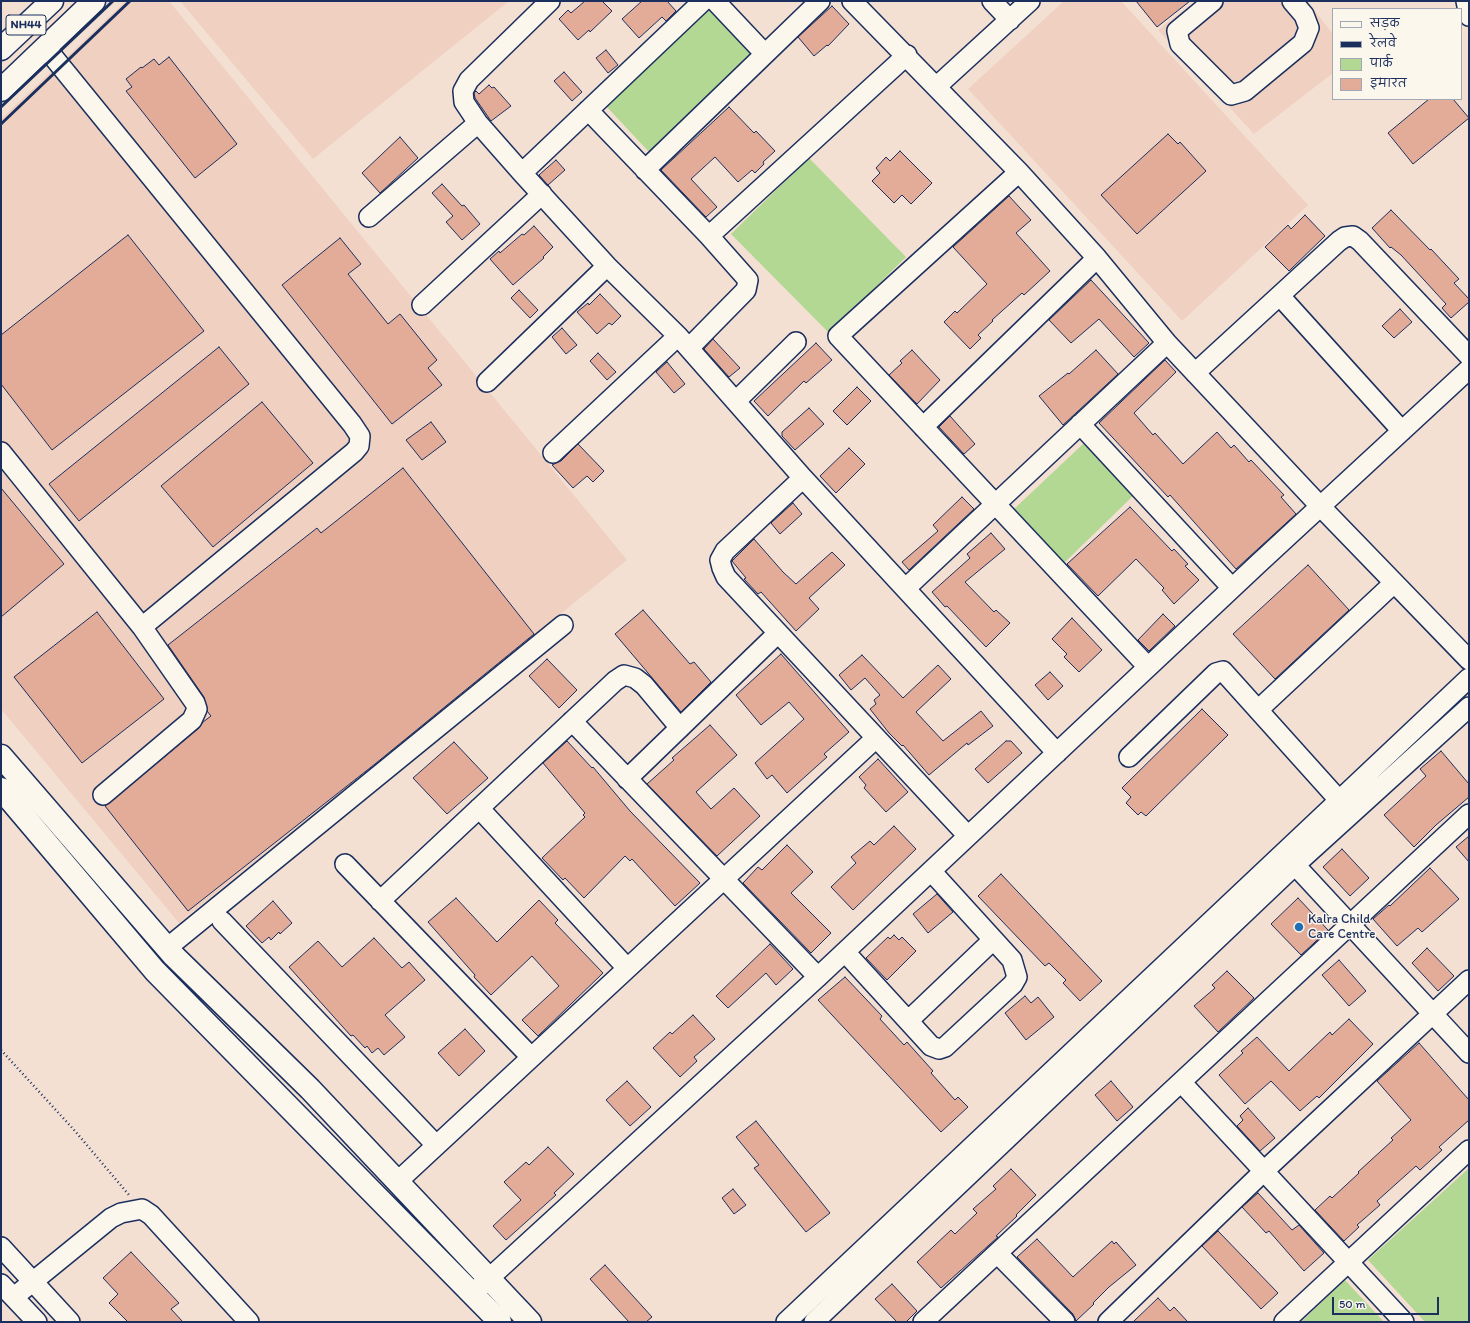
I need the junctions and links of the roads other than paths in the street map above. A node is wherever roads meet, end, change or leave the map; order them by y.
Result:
1 (52, 1) edge
2 (94, 1) edge
3 (550, 1) edge
4 (703, 1) edge
5 (715, 1) edge
6 (820, 1) edge
7 (852, 1) edge
8 (992, 1) edge
9 (1030, 1) edge
10 (1213, 1) edge
11 (1292, 1) edge
12 (1466, 1) edge
13 (1469, 16) edge
14 (1010, 20) junction
15 (46, 48) junction
16 (1, 49) edge
17 (765, 54) junction
18 (907, 55) junction
19 (936, 87) junction
20 (1, 90) edge
21 (588, 110) junction
22 (478, 123) junction
23 (645, 170) junction
24 (1019, 172) junction
25 (522, 173) junction
26 (542, 194) junction
27 (370, 217) dead end
28 (709, 236) junction
29 (1097, 258) junction
30 (607, 266) junction
31 (1280, 296) junction
32 (422, 305) dead end
33 (684, 342) junction
34 (796, 342) dead end
35 (1167, 343) junction
36 (1469, 356) edge
37 (1469, 369) edge
38 (1196, 373) junction
39 (487, 382) dead end
40 (736, 401) junction
41 (1080, 424) junction
42 (923, 427) junction
43 (1402, 431) junction
44 (1, 452) edge
45 (552, 454) dead end
46 (803, 478) junction
47 (996, 504) junction
48 (1320, 506) junction
49 (1394, 583) junction
50 (906, 588) junction
51 (1232, 588) junction
52 (563, 625) dead end
53 (142, 627) junction
54 (778, 633) junction
55 (1469, 660) edge
56 (1148, 667) junction
57 (1469, 678) edge
58 (1469, 707) edge
59 (1258, 710) junction
60 (572, 721) junction
61 (680, 728) junction
62 (876, 738) junction
63 (1057, 752) junction
64 (1, 756) edge
65 (1128, 757) dead end
66 (627, 779) junction
67 (1, 788) edge
68 (103, 795) dead end
69 (1345, 807) junction
70 (479, 808) junction
71 (1469, 814) edge
72 (968, 836) junction
73 (345, 864) dead end
74 (1295, 866) junction
75 (931, 871) junction
76 (723, 879) junction
77 (380, 901) junction
78 (222, 921) dead end
79 (1350, 925) junction
80 (993, 940) junction
81 (167, 948) junction
82 (845, 952) junction
83 (627, 968) junction
84 (818, 977) junction
85 (1469, 980) edge
86 (1433, 1014) junction
87 (908, 1021) junction
88 (1469, 1053) edge
89 (531, 1057) junction
90 (1181, 1082) junction
91 (436, 1145) junction
92 (1469, 1150) edge
93 (1264, 1172) junction
94 (397, 1182) junction
95 (1, 1247) edge
96 (997, 1253) junction
97 (1348, 1263) junction
98 (848, 1264) junction
99 (489, 1278) junction
100 (861, 1278) junction
101 (32, 1281) junction
102 (1, 1284) edge
103 (473, 1293) junction
104 (14, 1297) junction
105 (37, 1322) edge
106 (70, 1322) edge
107 (249, 1322) edge
108 (500, 1322) edge
109 (530, 1322) edge
110 (786, 1322) edge
111 (814, 1322) edge
112 (923, 1322) edge
113 (1065, 1322) edge
114 (1108, 1322) edge
115 (1284, 1322) edge
116 (1404, 1322) edge

1 - 16 main road, NH44
2 - 15 main road
3 - 22 street
4 - 21 street
5 - 17 street
6 - 17 street
7 - 18 street
8 - 14 street
9 - 14 street
10 - 11 street
12 - 13 street
14 - 19 street
15 - 20 main road
15 - 53 street
17 - 23 street
18 - 19 street
18 - 28 street
19 - 24 street
21 - 23 street
21 - 25 street
22 - 25 street
22 - 27 street
23 - 28 street
24 - 29 street
24 - 42 street
25 - 26 street
26 - 30 street
26 - 32 street
28 - 33 street
29 - 35 street
29 - 42 street
30 - 33 street
30 - 39 street
31 - 36 street
31 - 38 street
31 - 43 street
33 - 40 street
33 - 45 street
34 - 40 street
35 - 38 street
35 - 41 street
37 - 43 street
38 - 48 street
40 - 46 street
41 - 47 street
41 - 51 street
42 - 47 street
43 - 48 street
44 - 53 street
46 - 50 street
46 - 54 street
47 - 50 street
47 - 56 street
48 - 49 street
48 - 51 street
49 - 55 street
49 - 59 street
50 - 63 street
51 - 56 street
52 - 81 street
53 - 68 street
54 - 61 street
54 - 62 street
56 - 63 street
57 - 69 street
58 - 69 street
59 - 65 street
59 - 69 street
60 - 61 street
60 - 66 street
60 - 70 street
61 - 66 street
62 - 72 street
62 - 76 street
63 - 72 street
64 - 81 main road
66 - 76 street
67 - 103 main road
69 - 74 street
69 - 98 street
70 - 77 street
70 - 83 street
71 - 79 street
72 - 75 street
73 - 77 street
74 - 79 street
74 - 100 street
75 - 80 street
75 - 82 street
76 - 83 street
76 - 84 street
77 - 89 street
78 - 91 street
79 - 86 street
79 - 90 street
80 - 87 street
80 - 87 street
81 - 94 main road
82 - 84 street
82 - 87 street
83 - 89 street
84 - 99 street
85 - 86 street
86 - 88 street
86 - 93 street
89 - 91 street
90 - 93 street
90 - 96 street
91 - 94 street
92 - 97 street
93 - 97 street
93 - 114 street
94 - 99 main road
95 - 101 street
96 - 112 street
96 - 113 street
97 - 115 street
97 - 116 street
98 - 100 street
98 - 110 street
99 - 103 street
99 - 109 main road
100 - 111 street
101 - 104 street
101 - 106 street
101 - 107 street
102 - 104 street
103 - 108 main road
104 - 105 street

